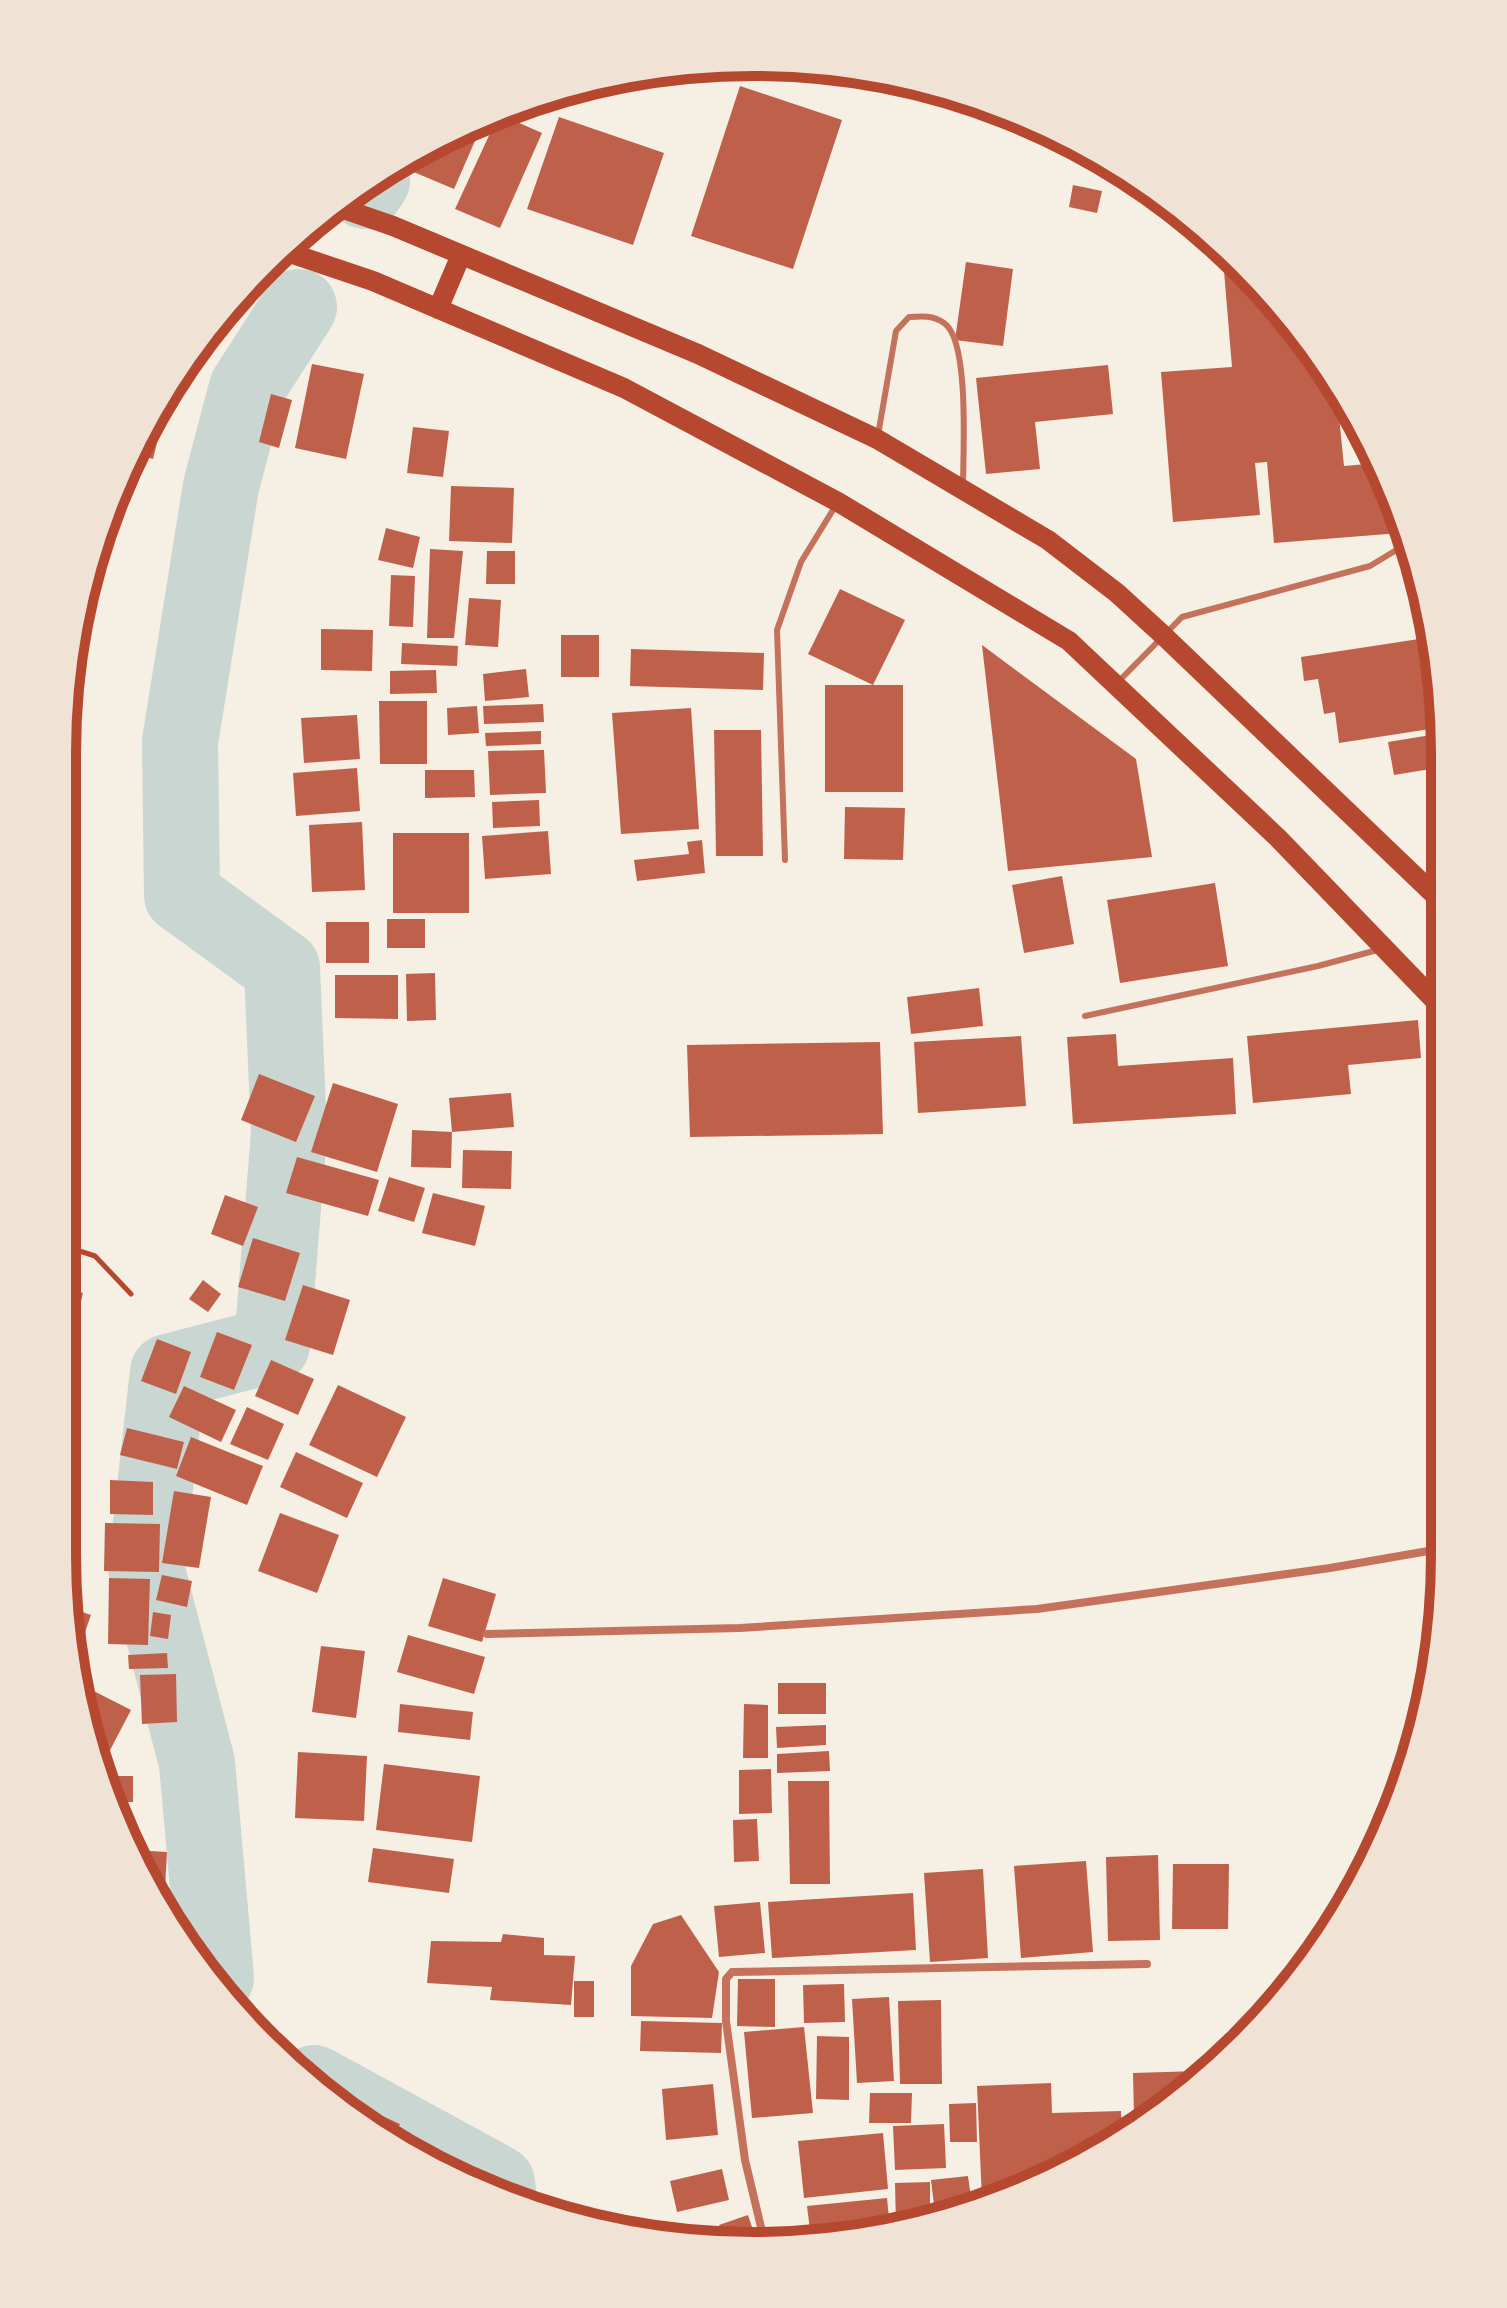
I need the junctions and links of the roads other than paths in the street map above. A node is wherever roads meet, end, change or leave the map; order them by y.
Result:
1 (348, 211) edge
2 (295, 255) edge
3 (461, 255) junction
4 (438, 309) junction
5 (877, 439) junction
6 (963, 490) junction
7 (838, 502) junction
8 (1399, 549) edge
9 (1164, 636) junction
10 (1115, 685) junction
11 (785, 860) dead end
12 (1431, 892) edge
13 (1385, 948) junction
14 (1431, 996) edge
15 (1085, 1016) dead end
16 (1431, 1551) edge
17 (487, 1634) dead end
18 (1147, 1964) dead end
19 (762, 2232) edge

1 - 3 main road
2 - 4 main road
3 - 4 main road
3 - 5 main road
4 - 7 main road
5 - 6 main road
5 - 6 lane
6 - 9 main road
7 - 10 main road
7 - 11 lane
8 - 9 lane
9 - 10 lane
9 - 12 main road
10 - 13 main road
13 - 14 main road
13 - 15 lane
16 - 17 street
18 - 19 street

